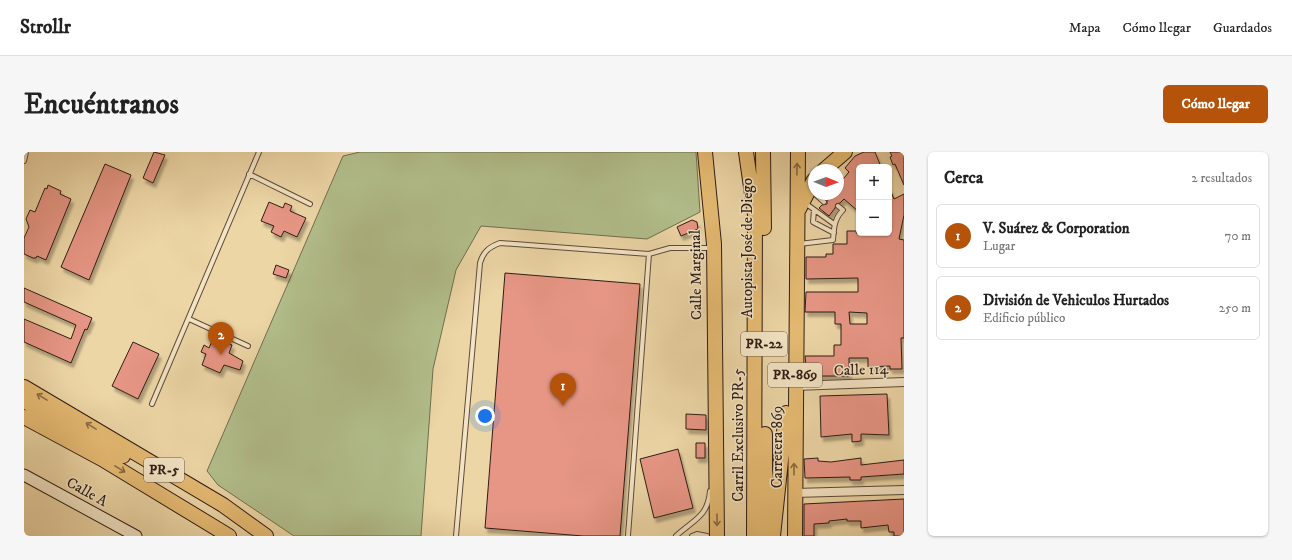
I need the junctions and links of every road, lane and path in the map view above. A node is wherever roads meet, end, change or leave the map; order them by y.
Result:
1 (26, 152) edge
2 (259, 152) edge
3 (705, 152) edge
4 (711, 152) edge
5 (746, 152) edge
6 (763, 152) edge
7 (798, 152) edge
8 (845, 152) edge
9 (24, 161) edge
10 (831, 164) edge
11 (249, 174) junction
12 (808, 195) edge
13 (310, 204) dead end
14 (838, 206) dead end
15 (800, 208) junction
16 (814, 210) junction
17 (833, 211) dead end
18 (755, 215) junction
19 (837, 215) junction
20 (834, 224) junction
21 (834, 233) junction
22 (796, 245) junction
23 (714, 249) junction
24 (649, 254) junction
25 (796, 272) junction
26 (188, 319) junction
27 (248, 346) dead end
28 (904, 382) edge
29 (795, 386) junction
30 (24, 387) edge
31 (717, 397) junction
32 (24, 401) edge
33 (152, 404) dead end
34 (24, 417) edge
35 (717, 434) junction
36 (711, 462) dead end
37 (24, 475) edge
38 (710, 484) dead end
39 (904, 490) edge
40 (794, 493) junction
41 (136, 536) edge
42 (229, 536) edge
43 (251, 536) edge
44 (266, 536) edge
45 (456, 536) edge
46 (628, 536) edge
47 (676, 536) edge
48 (692, 536) edge
49 (707, 536) edge
50 (717, 536) edge
51 (746, 536) edge
52 (754, 536) edge
53 (765, 536) edge
54 (773, 536) edge
55 (795, 536) edge

1 - 9 lane
2 - 11 lane
3 - 23 highway, Calle Marginal
4 - 31 street, Calle Marginal
5 - 18 highway
5 - 51 highway, Autopista José de Diego / PR-22
6 - 18 highway
6 - 53 highway, Autopista José de Diego / PR-22
15 -> 7 highway, Carretera 869
8 - 10 highway
11 - 13 lane
11 - 26 lane
12 - 15 highway, PR-869
14 - 19 lane
15 - 16 lane
15 - 22 highway, Carretera 869 / PR-869
16 - 20 lane
16 - 21 lane
17 - 19 lane
18 - 52 highway, Carril Exclusivo PR-5
19 - 20 lane
20 - 21 lane
21 - 22 lane
22 - 25 highway, Carretera 869 / PR-869
23 - 24 lane
23 - 31 highway, Calle Marginal
24 - 45 lane
24 - 46 lane
25 - 29 highway, Carretera 869 / PR-869
25 - 54 highway
26 - 27 lane
26 - 33 lane
28 - 29 street, Calle 114
40 -> 29 highway, Carretera 869 / PR-869
44 -> 30 highway, PR-5
31 - 35 highway, Calle Marginal
32 - 43 highway
34 -> 42 highway, PR-5
35 - 36 lane
35 -> 50 highway, Calle Marginal
37 - 41 street, Calle A
38 - 47 lane
39 - 40 street
40 - 55 highway, Carretera 869 / PR-869
48 - 49 lane

